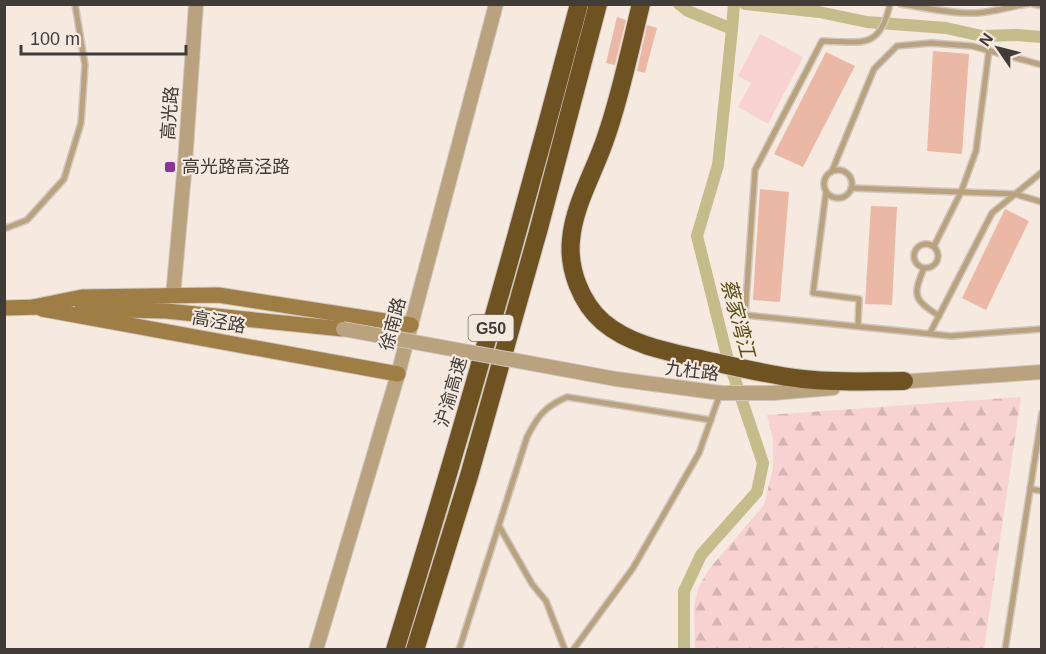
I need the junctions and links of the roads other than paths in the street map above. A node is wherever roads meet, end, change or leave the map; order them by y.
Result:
1 (75, 4) edge
2 (196, 4) edge
3 (495, 4) edge
4 (579, 4) edge
5 (598, 4) edge
6 (890, 4) edge
7 (901, 4) edge
8 (1031, 4) edge
9 (1007, 6) edge
10 (1041, 6) edge
11 (640, 7) edge
12 (945, 8) edge
13 (989, 50) junction
14 (1041, 65) edge
15 (832, 171) junction
16 (1041, 172) edge
17 (851, 188) junction
18 (826, 192) junction
19 (961, 192) junction
20 (1015, 194) junction
21 (1041, 202) edge
22 (4, 229) edge
23 (934, 246) junction
24 (924, 268) junction
25 (173, 296) junction
26 (33, 307) junction
27 (4, 308) edge
28 (939, 316) junction
29 (411, 325) junction
30 (858, 326) junction
31 (343, 329) joint
32 (1041, 329) edge
33 (930, 333) junction
34 (1041, 372) edge
35 (398, 374) junction
36 (904, 381) junction
37 (721, 393) junction
38 (1041, 413) edge
39 (711, 420) junction
40 (1030, 489) junction
41 (1041, 490) edge
42 (499, 526) junction
43 (316, 650) edge
44 (395, 650) edge
45 (415, 650) edge
46 (459, 650) edge
47 (565, 650) edge
48 (573, 650) edge
49 (1005, 650) edge

1 - 22 lane
2 - 25 street, 高光路
3 - 29 street, 徐南路
4 - 44 highway, 沪渝高速 / G50
5 - 45 highway, G50
6 - 30 lane
7 - 12 lane
8 - 9 lane
8 - 10 lane
9 - 12 lane
11 - 36 highway
13 - 14 lane
13 - 15 lane
13 - 19 lane
15 - 17 lane
15 - 18 lane
16 - 20 lane
17 - 18 lane
17 - 19 lane
18 - 30 lane
19 - 20 lane
19 - 23 lane
20 - 21 lane
20 - 28 lane
23 - 24 lane
23 - 24 lane
24 - 28 lane
25 - 26 main road, 高泾路
25 - 29 main road, 高泾路
26 - 27 main road, 高泾路
26 - 31 main road, 高泾路
26 - 35 main road, 高泾路
28 - 33 lane
29 - 35 street, 徐南路
30 - 33 lane
31 - 37 street, 九杜路, bridge
32 - 33 lane
34 - 36 street, 九杜路
35 - 43 street, 徐南路
36 - 37 street, 九杜路
37 - 39 lane
38 - 40 lane
39 - 42 lane
39 - 48 lane
40 - 41 lane
40 - 49 lane
42 - 46 lane
42 - 47 lane

